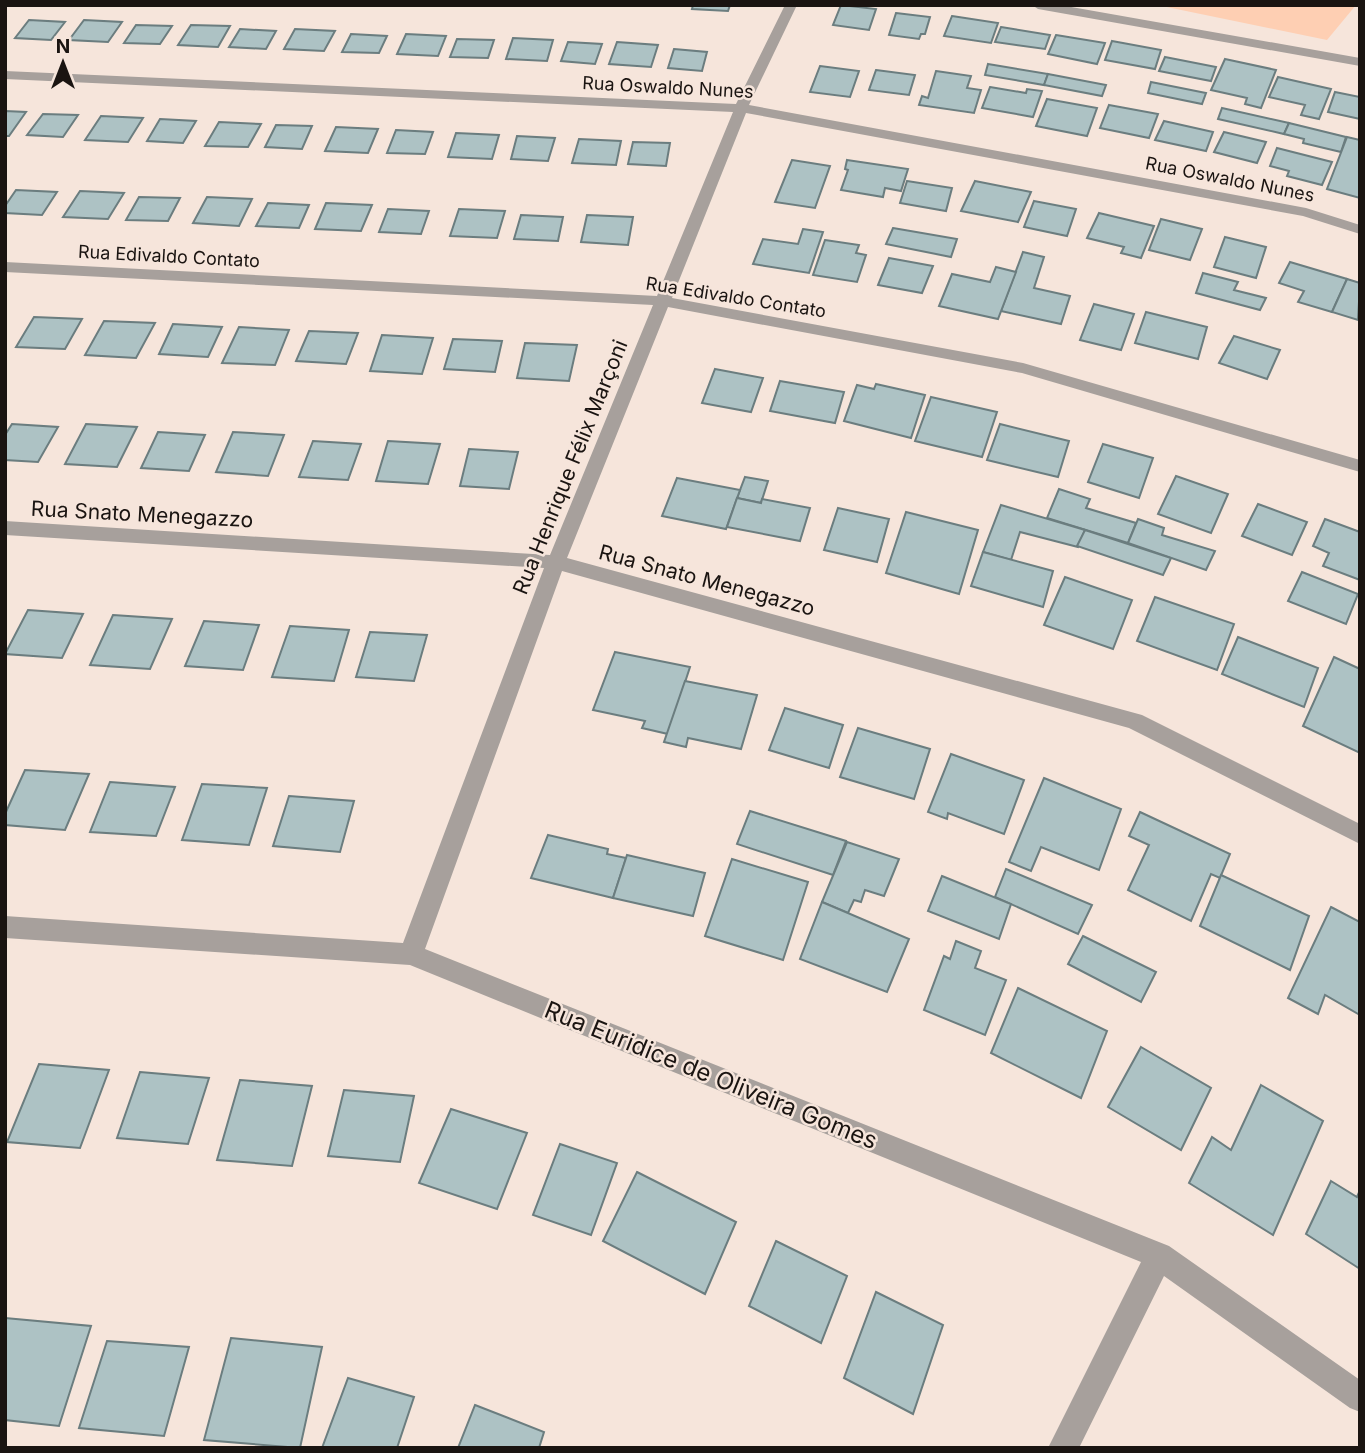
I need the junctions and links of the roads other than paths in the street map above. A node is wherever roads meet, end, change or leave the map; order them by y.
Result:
1 (791, 5) edge
2 (1038, 5) edge
3 (1360, 62) edge
4 (5, 75) edge
5 (741, 108) junction
6 (1360, 230) edge
7 (5, 267) edge
8 (662, 301) junction
9 (1360, 466) edge
10 (5, 528) edge
11 (556, 562) junction
12 (1360, 835) edge
13 (5, 927) edge
14 (411, 954) junction
15 (1159, 1256) junction
16 (1360, 1398) edge
17 (1063, 1448) edge

1 - 5 street, Rua Henrique Félix Marçoni
2 - 3 street
4 - 5 street, Rua Oswaldo Nunes
5 - 6 street, Rua Oswaldo Nunes
5 - 8 street, Rua Henrique Félix Marçoni
7 - 8 street, Rua Edivaldo Contato
8 - 9 street, Rua Edivaldo Contato
8 - 11 street, Rua Henrique Félix Marçoni
10 - 11 street, Rua Snato Menegazzo
11 - 12 street, Rua Snato Menegazzo
11 - 14 street, Rua Henrique Félix Marçoni
13 - 14 street, Rua Euridice de Oliveira Gomes
14 - 15 street, Rua Euridice de Oliveira Gomes
15 - 16 street, Rua Euridice de Oliveira Gomes
15 - 17 street

